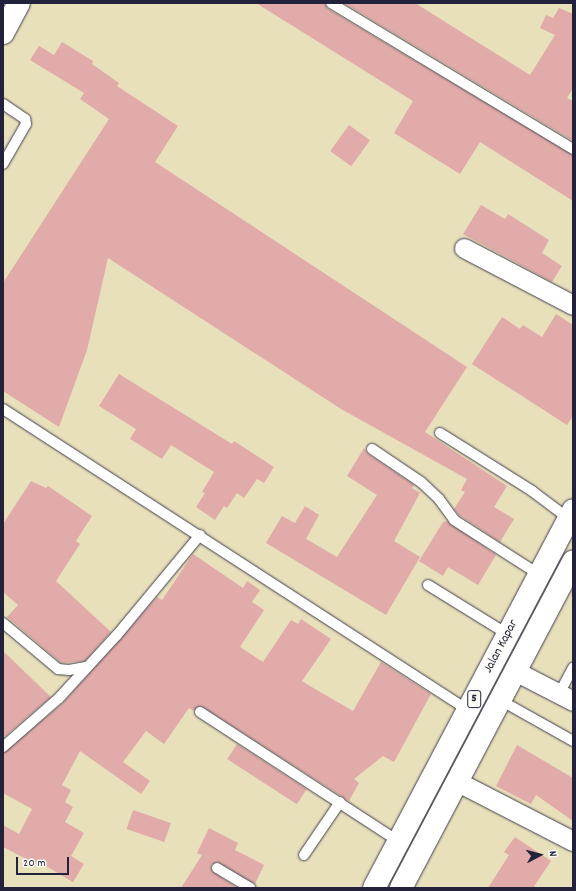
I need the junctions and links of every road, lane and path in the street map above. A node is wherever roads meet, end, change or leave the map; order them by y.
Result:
1 (19, 3) edge
2 (331, 3) edge
3 (3, 33) edge
4 (3, 104) edge
5 (573, 149) edge
6 (3, 164) edge
7 (464, 248) dead end
8 (573, 305) edge
9 (3, 409) edge
10 (440, 433) dead end
11 (372, 449) dead end
12 (571, 514) edge
13 (200, 535) junction
14 (573, 562) edge
15 (540, 575) junction
16 (428, 585) dead end
17 (3, 623) edge
18 (509, 635) junction
19 (86, 667) junction
20 (573, 668) edge
21 (515, 671) junction
22 (566, 698) edge
23 (500, 700) junction
24 (468, 710) junction
25 (200, 712) dead end
26 (573, 741) edge
27 (3, 747) edge
28 (458, 782) junction
29 (340, 802) junction
30 (398, 841) junction
31 (573, 841) edge
32 (304, 855) dead end
33 (218, 868) dead end
34 (250, 888) edge
35 (374, 888) edge
36 (401, 888) edge

1 - 3 main road
2 - 5 lane
4 - 6 lane
7 - 8 street
9 - 13 lane
10 - 12 lane
11 - 15 lane
12 - 15 main road, Jalan Kapar / 5
13 - 19 lane
13 - 24 lane
14 - 21 main road, Jalan Kapar / 5
15 - 18 main road, Jalan Kapar / 5
16 - 18 lane
17 - 19 lane
18 - 24 main road, Jalan Kapar / 5
19 - 27 lane
20 - 22 lane
21 - 22 street
21 - 23 main road, Jalan Kapar / 5
23 - 26 lane
23 - 28 main road, Jalan Kapar / 5
24 - 30 main road, Jalan Kapar / 5
25 - 29 lane
28 - 31 street
28 - 36 main road, Jalan Kapar / 5
29 - 30 lane
29 - 32 lane
30 - 35 main road, Jalan Kapar / 5
33 - 34 lane

